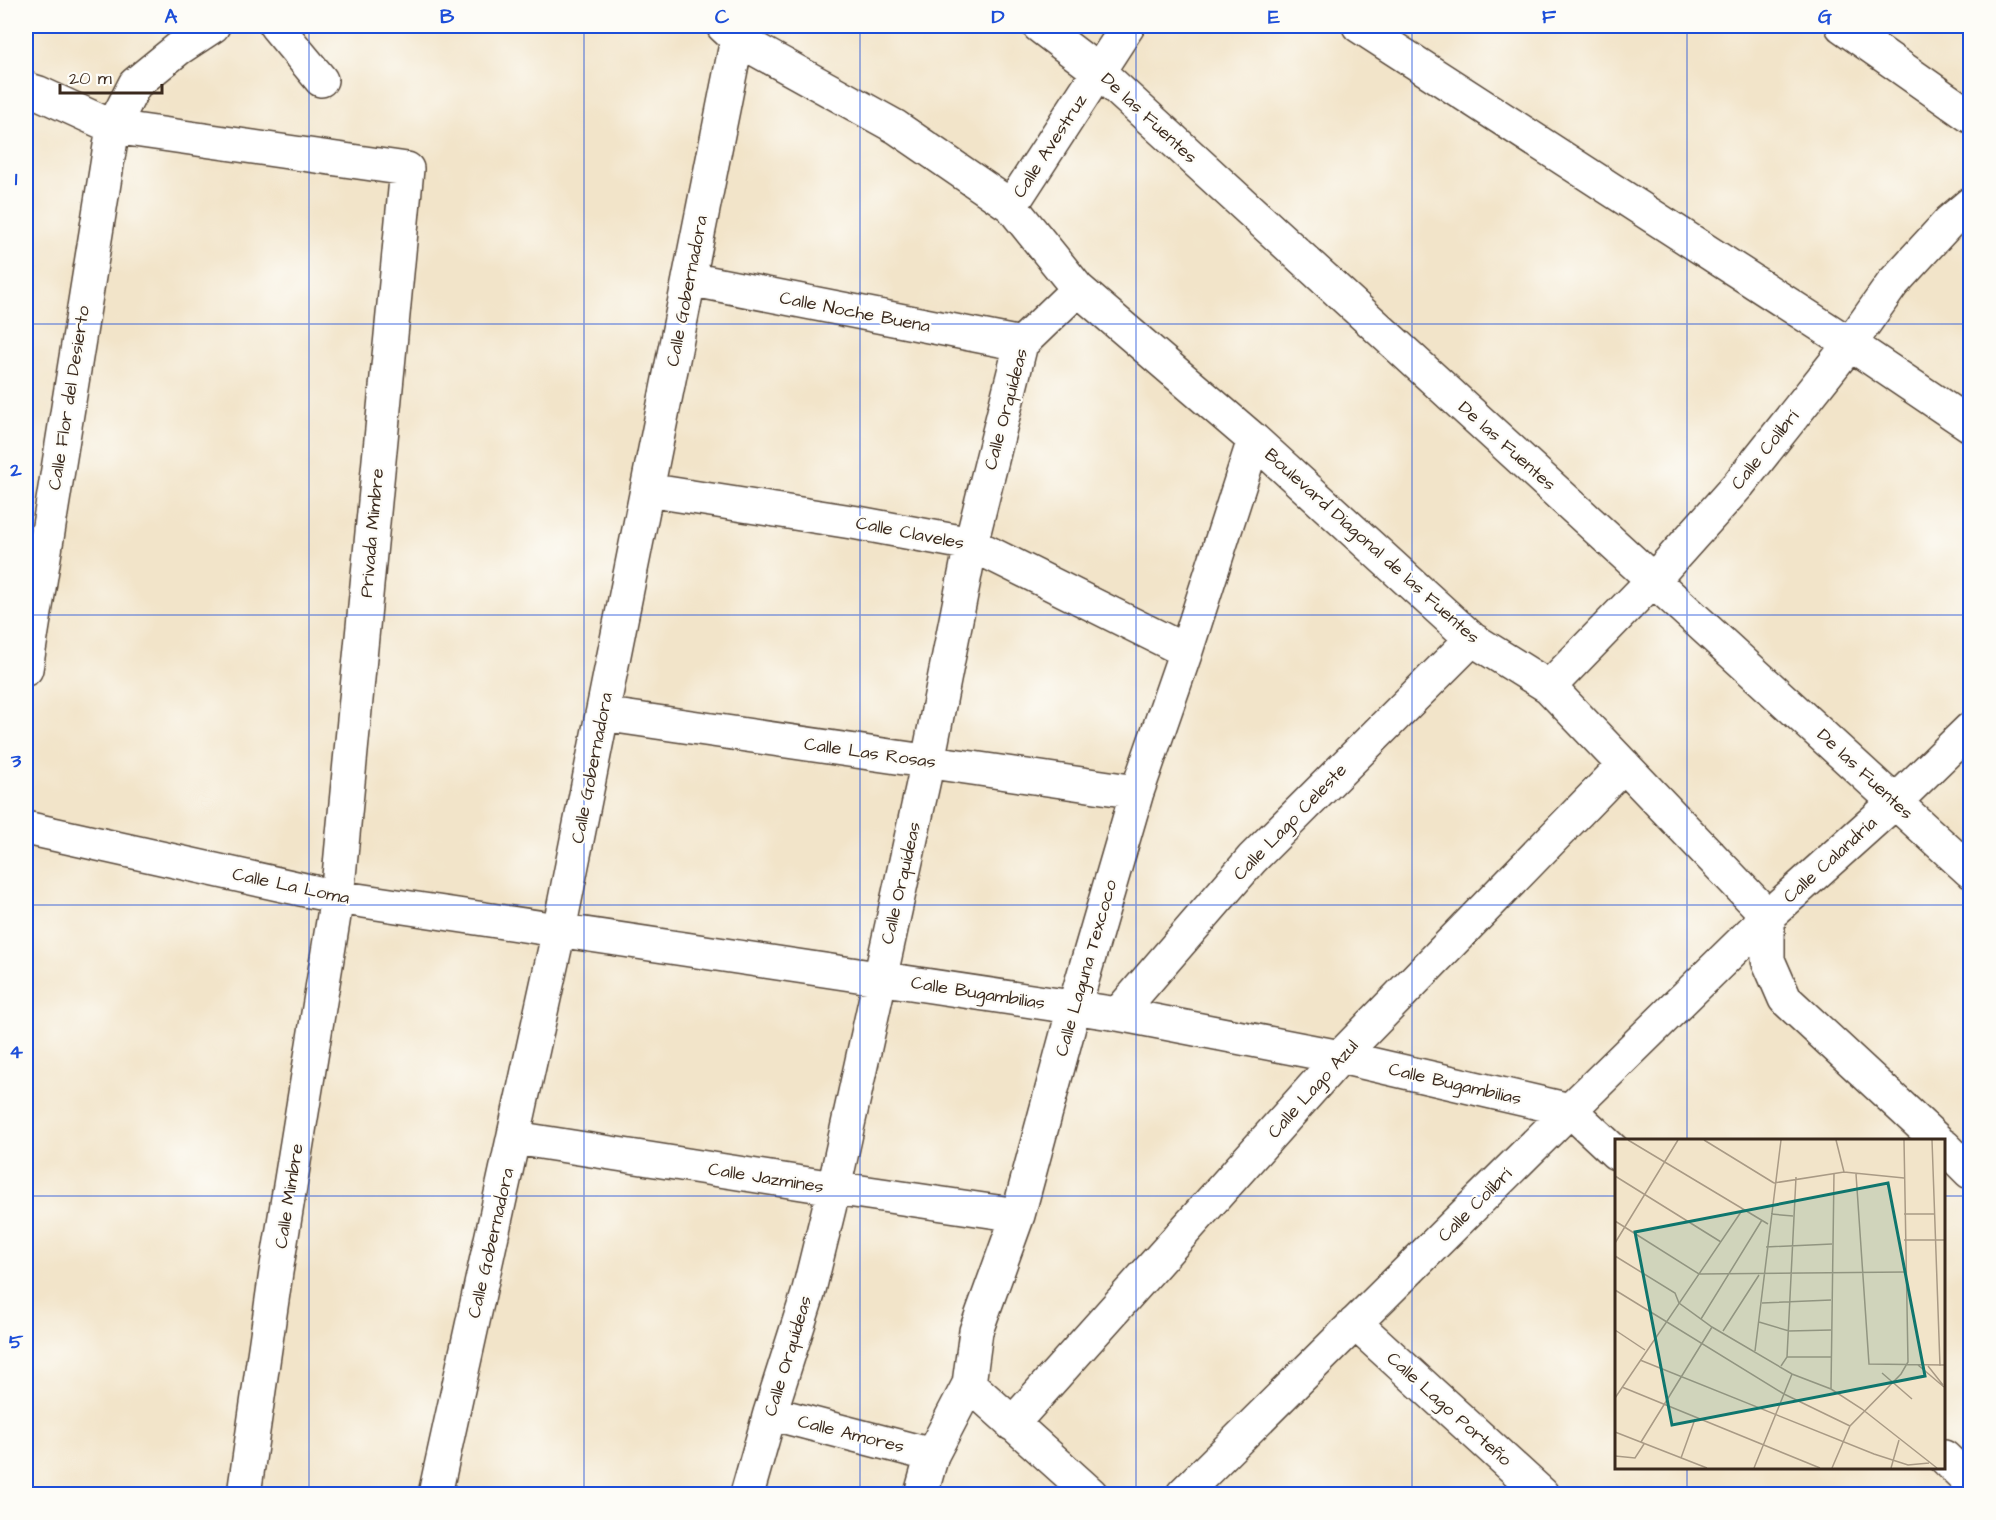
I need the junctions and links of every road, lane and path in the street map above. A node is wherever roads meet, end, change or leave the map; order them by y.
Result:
1 (213, 26) edge
2 (276, 26) edge
3 (1039, 26) edge
4 (1128, 26) edge
5 (1359, 26) edge
6 (1842, 26) edge
7 (730, 32) edge
8 (1098, 71) junction
9 (321, 80) dead end
10 (30, 83) edge
11 (1971, 116) edge
12 (113, 127) junction
13 (1971, 204) edge
14 (1011, 206) junction
15 (689, 279) junction
16 (1078, 289) junction
17 (1021, 344) junction
18 (1850, 344) junction
19 (1971, 425) edge
20 (1254, 440) junction
21 (647, 490) junction
22 (971, 544) junction
23 (1654, 579) junction
24 (1472, 639) junction
25 (1186, 651) junction
26 (26, 669) edge
27 (1550, 687) junction
28 (602, 714) junction
29 (1971, 729) edge
30 (928, 761) junction
31 (1624, 765) junction
32 (1137, 792) junction
33 (1895, 802) junction
34 (26, 828) edge
35 (1971, 871) edge
36 (337, 897) junction
37 (1768, 916) junction
38 (559, 930) junction
39 (879, 978) junction
40 (1074, 1008) junction
41 (1118, 1014) junction
42 (1340, 1057) junction
43 (1570, 1110) junction
44 (515, 1138) junction
45 (1936, 1139) edge
46 (1945, 1147) edge
47 (1615, 1151) edge
48 (1971, 1172) edge
49 (834, 1188) junction
50 (1018, 1215) junction
51 (1355, 1323) junction
52 (969, 1384) junction
53 (770, 1413) junction
54 (1012, 1424) junction
55 (932, 1455) junction
56 (1945, 1458) edge
57 (1971, 1482) edge
58 (244, 1494) edge
59 (435, 1494) edge
60 (747, 1494) edge
61 (921, 1494) edge
62 (1091, 1494) edge
63 (1183, 1494) edge
64 (1542, 1494) edge

1 - 12 street, Calle Flor del Desierto
2 - 9 street
3 - 8 street, De las Fuentes
4 - 8 street, Calle Avestruz
5 - 18 street
6 - 11 street
7 - 14 street, Boulevard Diagonal de las Fuentes
7 - 15 street, Calle Gobernadora
8 - 14 street, Calle Avestruz
8 - 23 street, De las Fuentes
10 - 12 street
12 - 26 street, Calle Flor del Desierto
12 - 36 street, Privada Mimbre
13 - 18 street, Calle Colibrí
14 - 16 street, Boulevard Diagonal de las Fuentes
15 - 17 street, Calle Noche Buena
15 - 21 street, Calle Gobernadora
16 - 17 street, Calle Orquídeas
16 - 20 street, Boulevard Diagonal de las Fuentes
17 - 22 street, Calle Orquídeas
18 - 19 street
18 - 23 street, Calle Colibrí
20 - 24 street, Boulevard Diagonal de las Fuentes
20 - 25 street, Calle Laguna Texcoco
21 - 22 street, Calle Claveles
21 - 28 street, Calle Gobernadora
22 - 25 street, Calle Claveles
22 - 30 street, Calle Orquídeas
23 - 27 street, Calle Colibrí
23 - 33 street, De las Fuentes
24 - 27 street, Boulevard Diagonal de las Fuentes
24 - 41 street, Calle Lago Celeste
25 - 32 street, Calle Laguna Texcoco
27 - 31 street, Boulevard Diagonal de las Fuentes
28 - 30 street, Calle Las Rosas
28 - 38 street, Calle Gobernadora
29 - 33 street, Calle Calandría
30 - 32 street, Calle Las Rosas
30 - 39 street, Calle Orquídeas
31 - 37 street, Boulevard Diagonal de las Fuentes
31 - 42 street, Calle Lago Azul
32 - 40 street, Calle Laguna Texcoco
33 - 35 street, De las Fuentes
33 - 37 street, Calle Calandría
34 - 36 street, Calle La Loma
36 - 38 street, Calle La Loma
36 - 58 street, Calle Mimbre
37 - 43 street, Calle Colibrí
37 - 45 street
38 - 39 street, Calle Bugambilias
38 - 44 street, Calle Gobernadora
39 - 40 street, Calle Bugambilias
39 - 49 street, Calle Orquídeas
40 - 41 street, Calle Bugambilias
40 - 50 street, Calle Laguna Texcoco
41 - 42 street, Calle Bugambilias
42 - 43 street, Calle Bugambilias
42 - 54 street, Calle Lago Azul
43 - 47 street
43 - 51 street, Calle Colibrí
44 - 49 street, Calle Jazmines
44 - 59 street, Calle Gobernadora
46 - 48 street
49 - 50 street, Calle Jazmines
49 - 53 street, Calle Orquídeas
50 - 52 street, Calle Laguna Texcoco
51 - 63 street, Calle Colibrí
51 - 64 street, Calle Lago Porteño
52 - 54 street
52 - 55 street, Calle Laguna Texcoco
53 - 55 street, Calle Amores
53 - 60 street, Calle Orquídeas
54 - 62 street
55 - 61 street, Calle Laguna Texcoco
56 - 57 street

